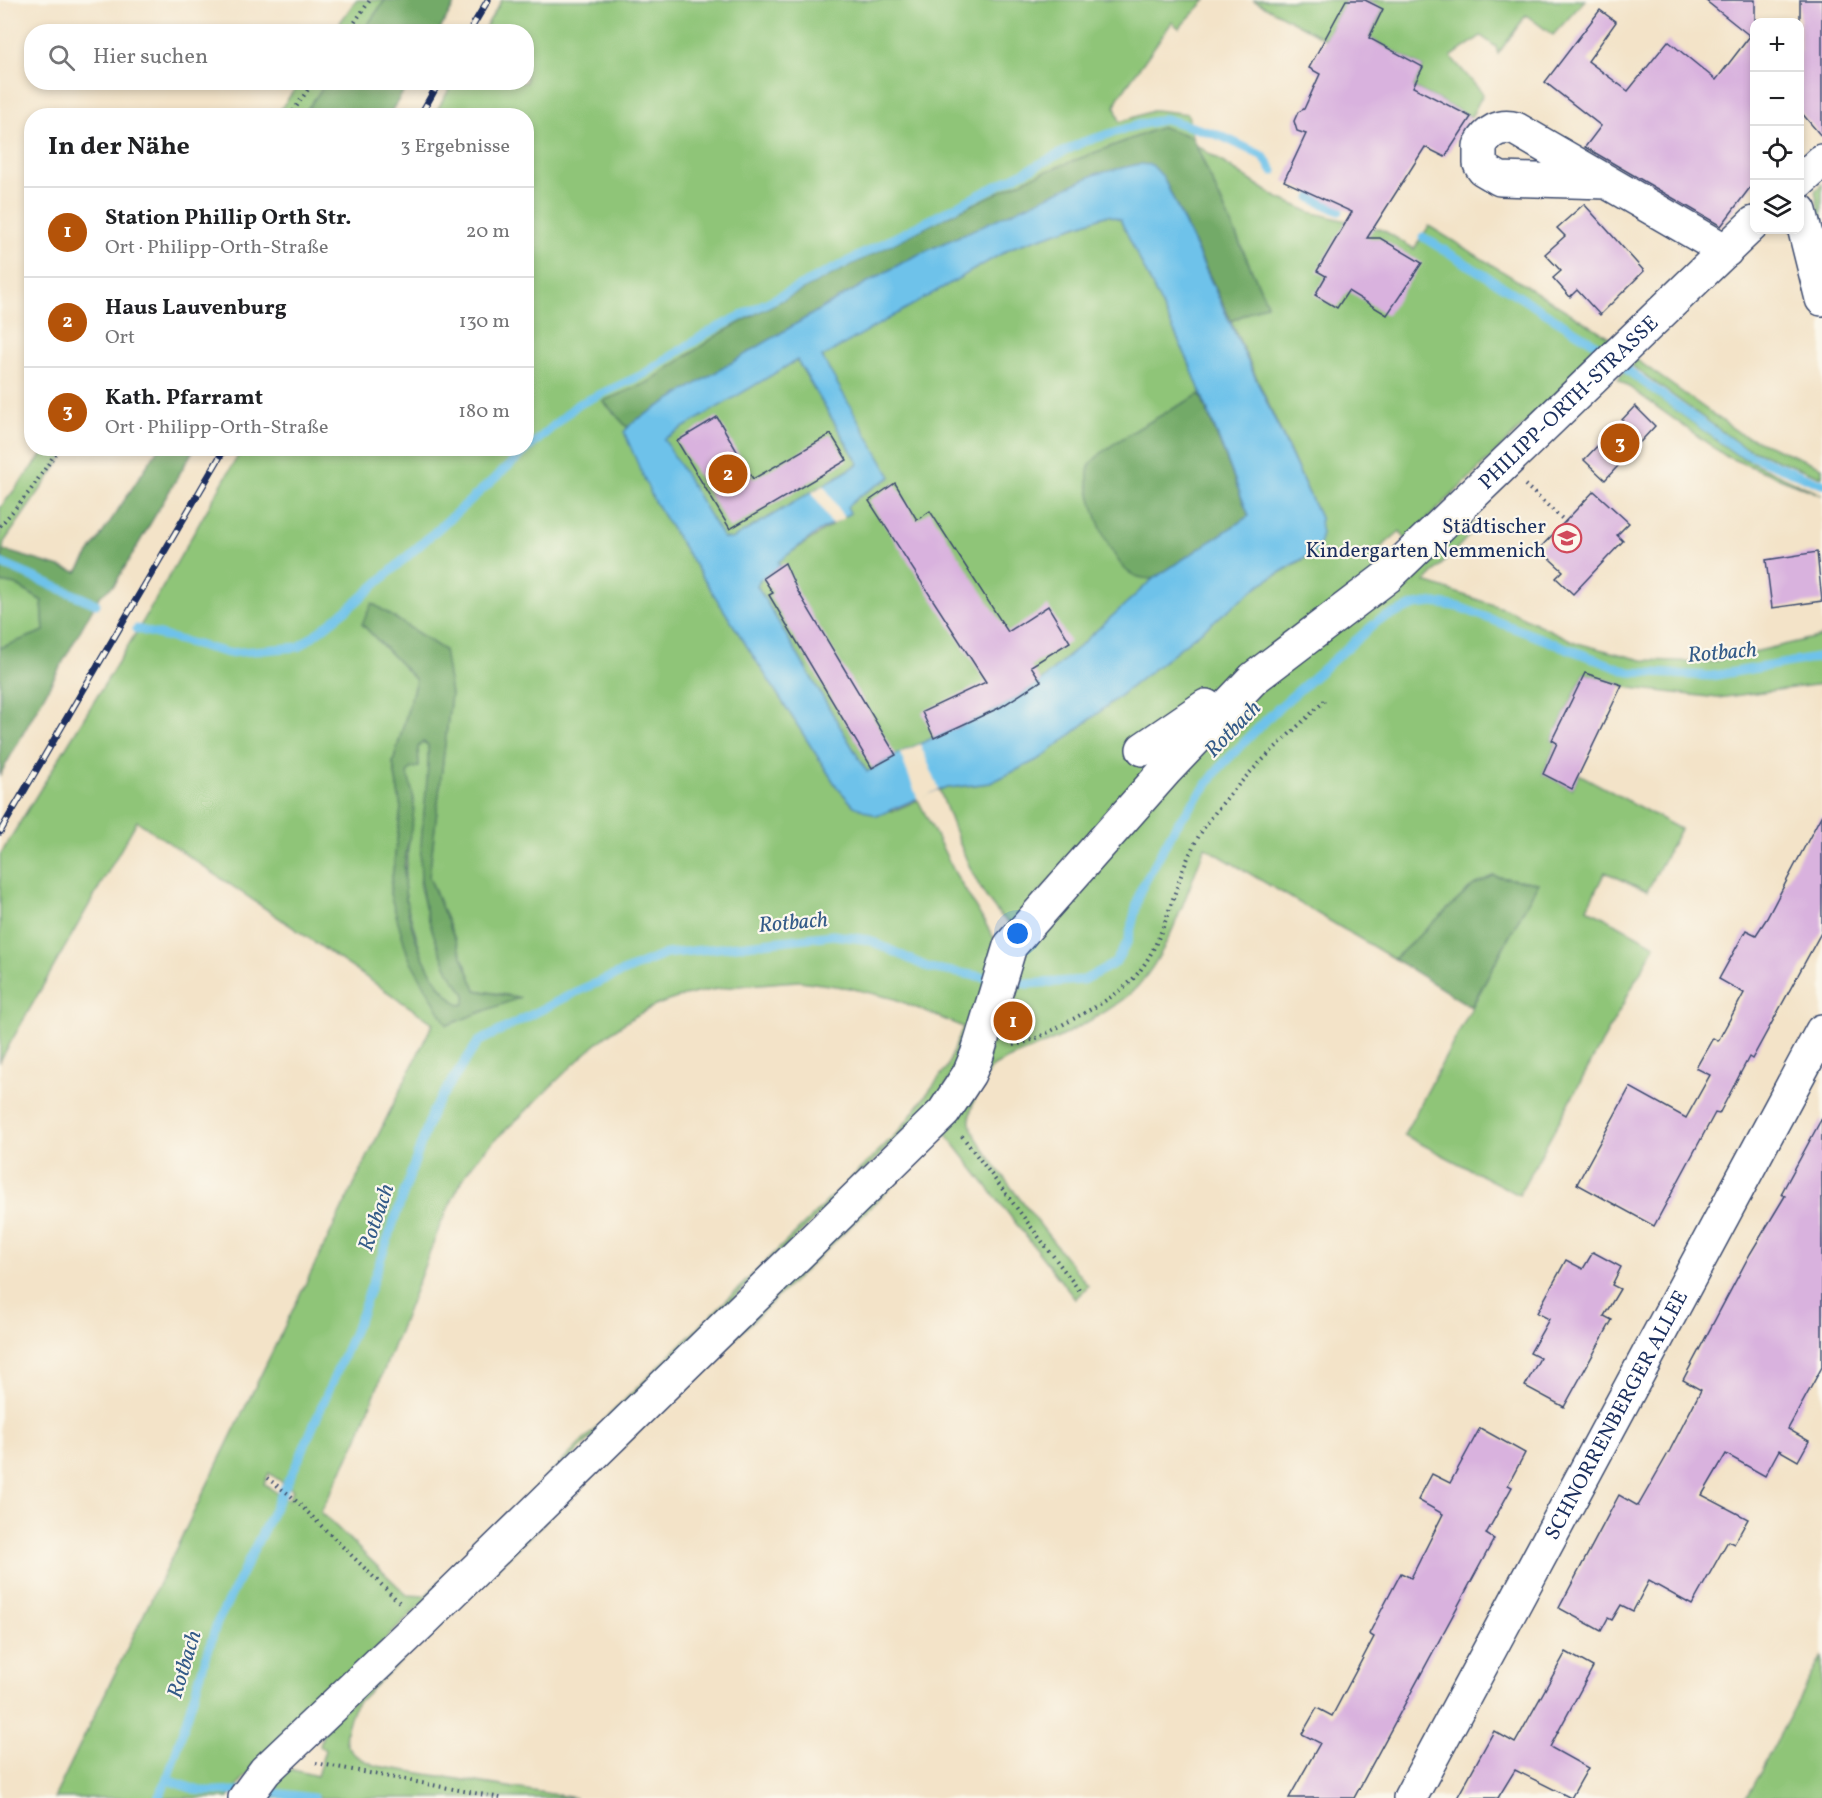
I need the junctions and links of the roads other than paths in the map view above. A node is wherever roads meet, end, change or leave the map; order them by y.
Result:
1 (1822, 162) edge
2 (1801, 180) edge
3 (1607, 182) dead end
4 (1804, 227) edge
5 (1750, 228) edge
6 (1726, 251) junction
7 (1822, 299) edge
8 (1283, 655) junction
9 (1143, 749) dead end
10 (1822, 1031) edge
11 (252, 1788) edge
12 (1410, 1798) edge

1 - 2 street
3 - 6 street
4 - 7 street
5 - 6 street, PHILIPP-ORTH-STRASSE
6 - 8 street, PHILIPP-ORTH-STRASSE
8 - 9 street
8 - 11 street, PHILIPP-ORTH-STRASSE
10 - 12 street, SCHNORRENBERGER ALLEE

